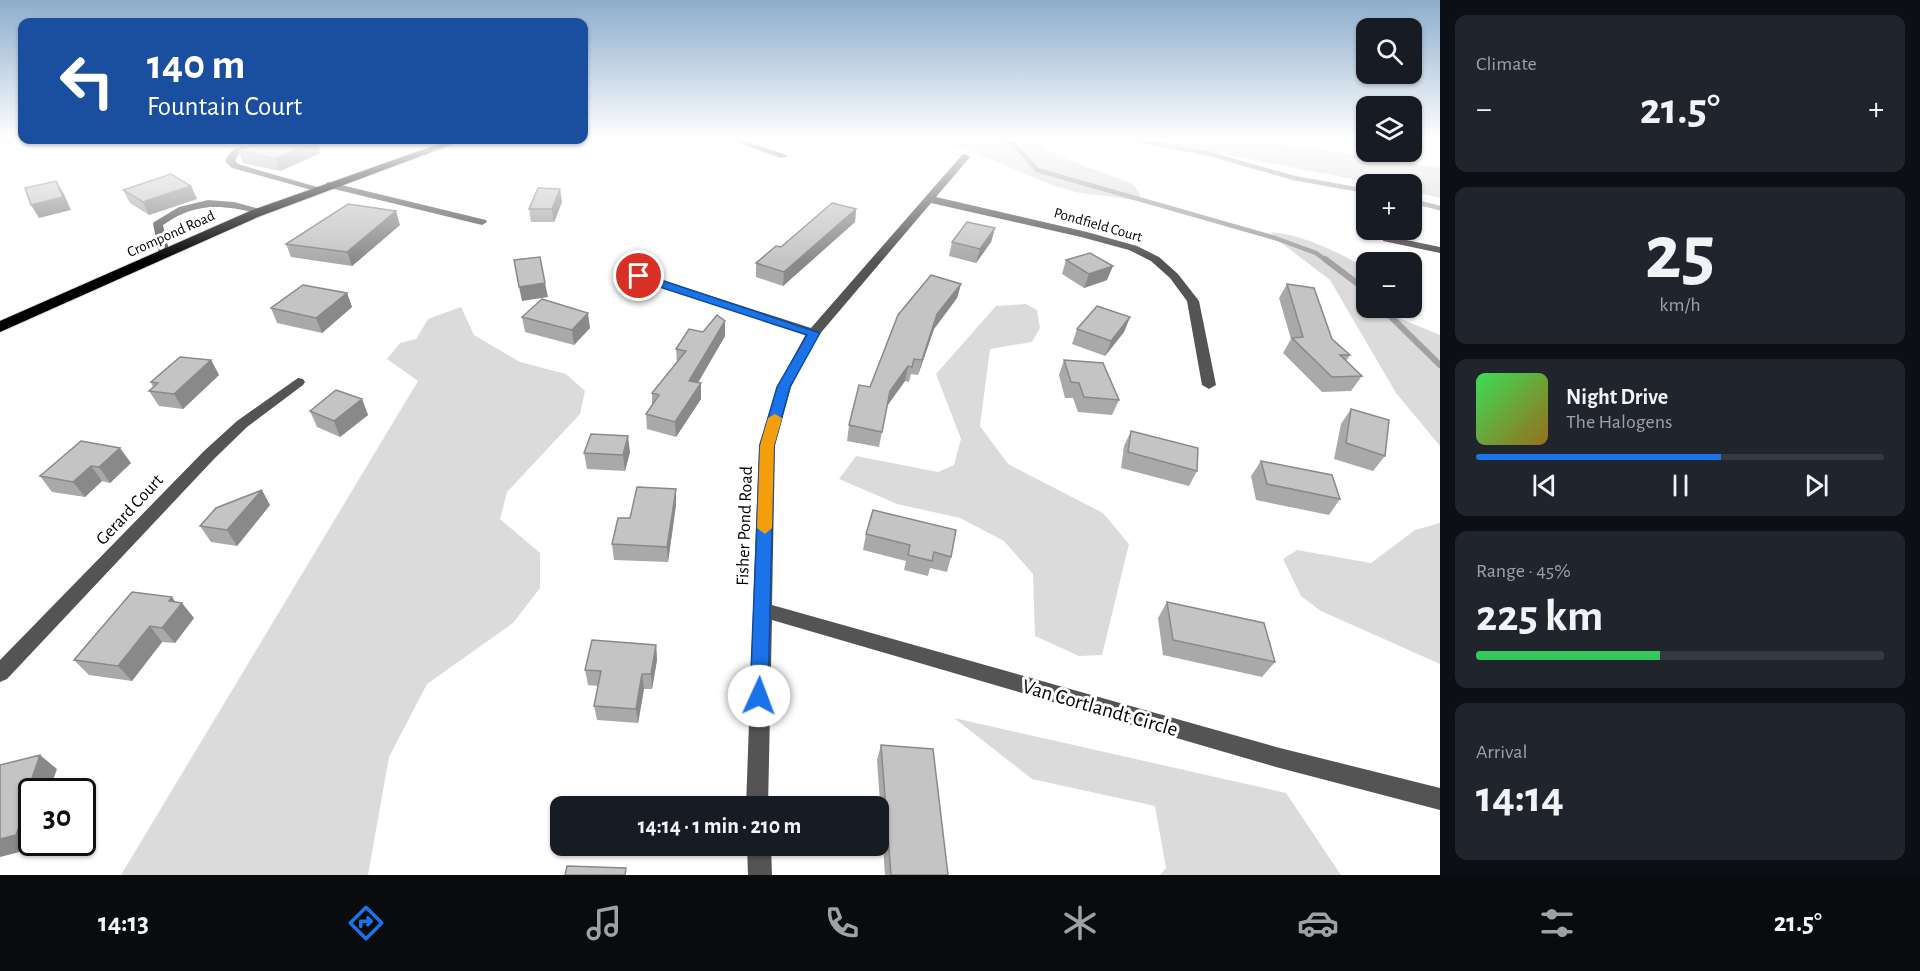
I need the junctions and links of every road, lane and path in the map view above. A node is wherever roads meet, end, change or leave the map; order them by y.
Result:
1 (294, 180) edge
2 (345, 180) edge
3 (945, 180) edge
4 (324, 187) junction
5 (929, 199) junction
6 (262, 211) junction
7 (482, 222) dead end
8 (1396, 240) edge
9 (1440, 250) edge
10 (164, 255) junction
11 (639, 276) dead end
12 (0, 327) edge
13 (814, 333) junction
14 (298, 382) dead end
15 (1209, 385) dead end
16 (762, 610) junction
17 (0, 673) edge
18 (758, 796) edge
19 (1440, 799) edge
20 (759, 856) edge
21 (760, 875) edge

1 - 4 street
2 - 4 highway, Crompond Road
3 - 5 street, Fisher Pond Road
4 - 6 highway, Crompond Road
4 - 7 street
5 - 13 street, Fisher Pond Road
5 - 15 street, Pondfield Court
6 - 10 highway, Crompond Road
6 - 10 street
8 - 9 street
10 - 12 highway, Crompond Road
11 - 13 street
13 - 16 street, Fisher Pond Road
14 - 17 street, Gerard Court
16 - 18 street, Fisher Pond Road
16 - 19 street, Van Cortlandt Circle
20 - 21 street

